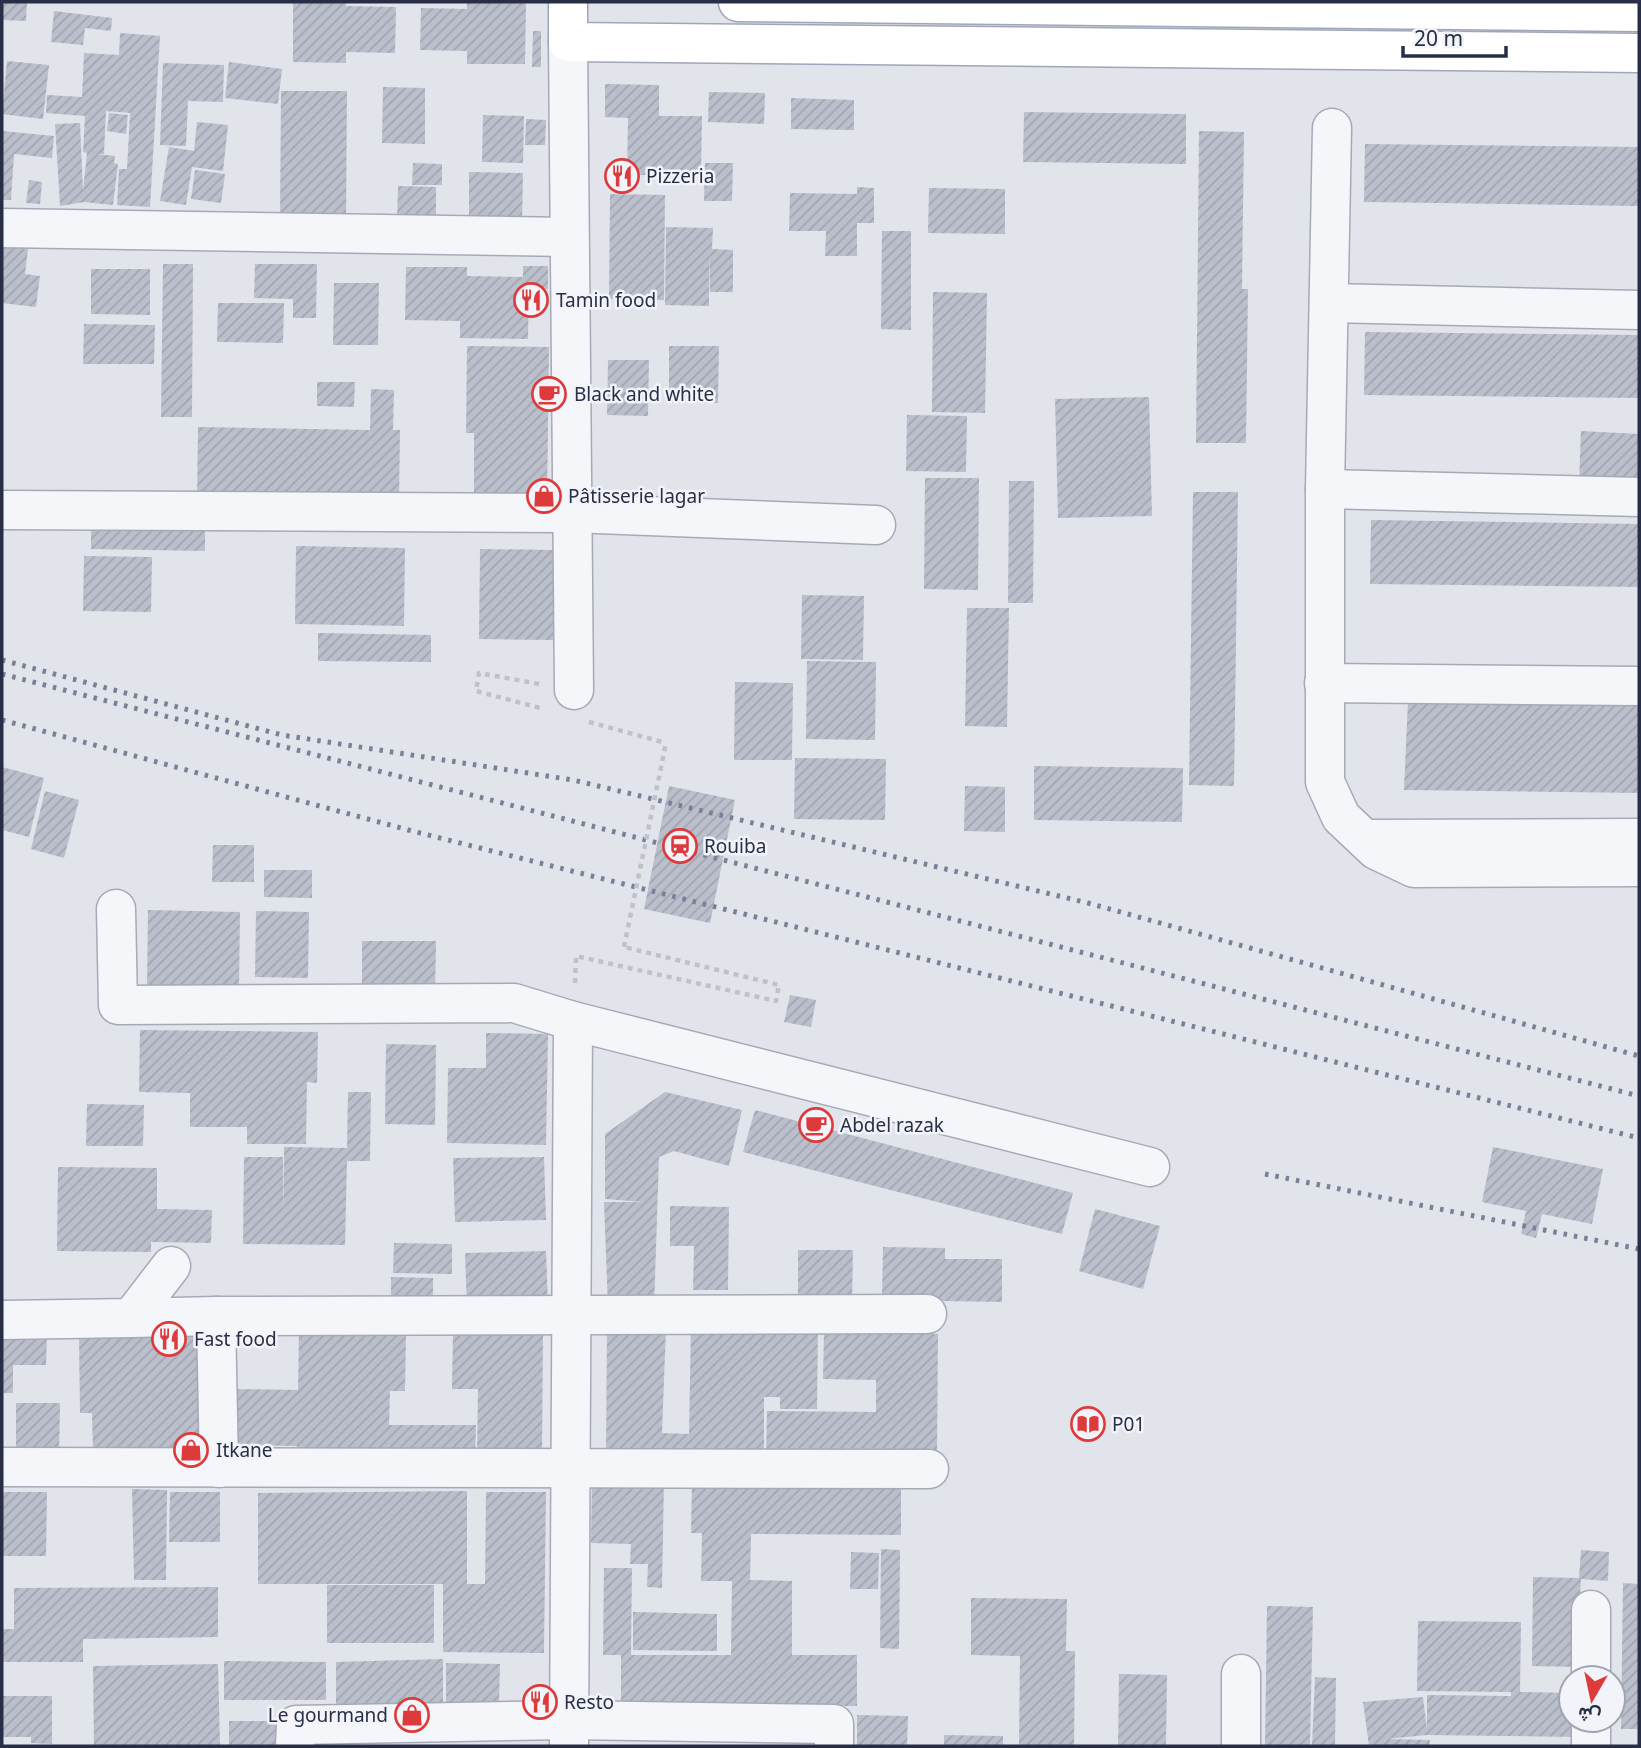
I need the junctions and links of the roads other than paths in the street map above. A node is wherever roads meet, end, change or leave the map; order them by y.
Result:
1 (568, 2) edge
2 (738, 2) edge
3 (1290, 5) edge
4 (1639, 12) edge
5 (568, 42) junction
6 (1639, 53) edge
7 (1332, 128) dead end
8 (2, 228) edge
9 (569, 237) junction
10 (1329, 303) junction
11 (1639, 310) edge
12 (1325, 489) junction
13 (1639, 497) edge
14 (2, 510) edge
15 (571, 513) junction
16 (876, 525) dead end
17 (1324, 683) junction
18 (1639, 686) edge
19 (574, 690) road end
20 (1639, 838) edge
21 (1364, 839) junction
22 (1639, 867) edge
23 (116, 909) dead end
24 (573, 1021) junction
25 (1150, 1167) dead end
26 (171, 1266) dead end
27 (927, 1314) dead end
28 (570, 1315) junction
29 (216, 1316) junction
30 (131, 1318) junction
31 (2, 1320) edge
32 (2, 1467) edge
33 (219, 1468) junction
34 (568, 1469) junction
35 (929, 1469) dead end
36 (1591, 1610) dead end
37 (1591, 1664) edge
38 (1241, 1674) dead end
39 (569, 1733) edge
40 (295, 1746) edge
41 (834, 1746) edge
42 (1241, 1746) edge

1 - 5 main road
2 - 3 main road
3 - 4 main road
5 - 6 main road
5 - 9 street
7 - 10 street
8 - 9 street
9 - 15 street
10 - 11 street
10 - 12 street
12 - 13 street
12 - 17 street
14 - 15 street
15 - 16 street
15 - 19 street
17 - 18 street
17 - 21 street
20 - 21 street
21 - 22 street
23 - 24 street
24 - 25 street
24 - 28 street
26 - 30 street
27 - 28 street
28 - 29 street
28 - 34 street
29 - 30 street
29 - 33 street
30 - 31 street
32 - 33 street
33 - 34 street
34 - 35 street
34 - 39 street
36 - 37 street
38 - 42 street
39 - 40 street
39 - 41 street

